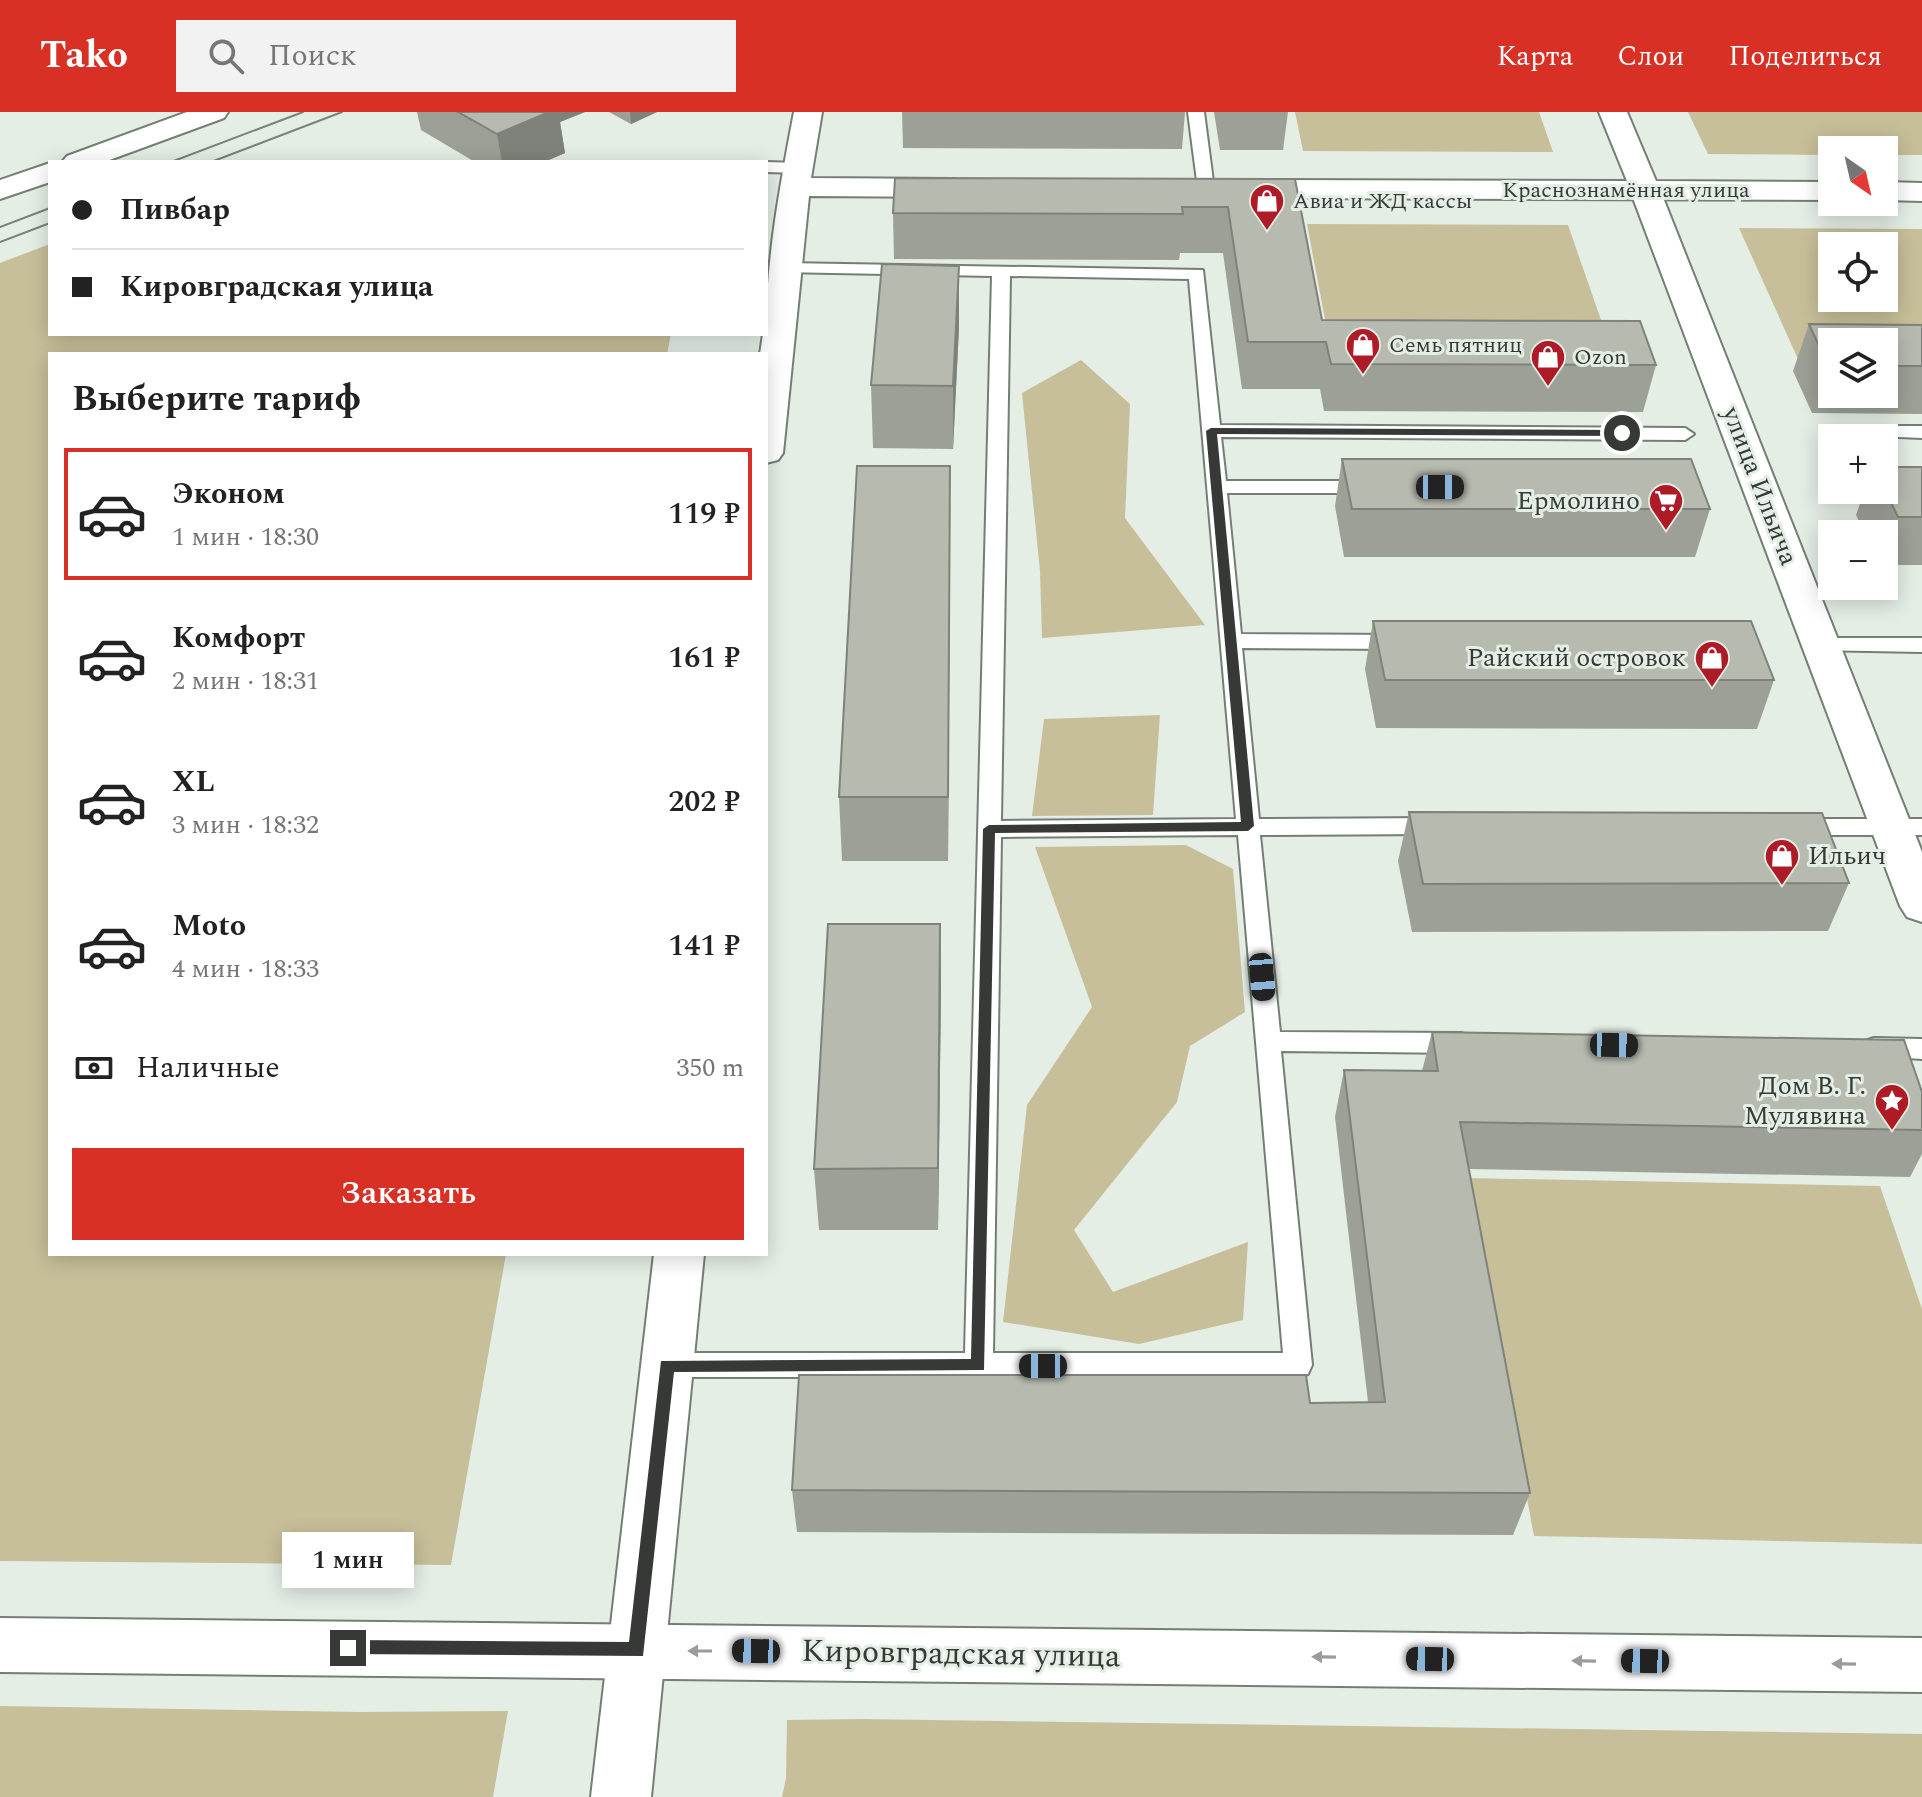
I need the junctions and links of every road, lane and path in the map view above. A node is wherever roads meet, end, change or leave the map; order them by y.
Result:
1 (214, 112) edge
2 (808, 112) edge
3 (1196, 112) edge
4 (1613, 112) edge
5 (82, 160) edge
6 (768, 168) edge
7 (48, 173) edge
8 (797, 177) junction
9 (974, 188) edge
10 (1175, 189) edge
11 (1206, 189) junction
12 (0, 190) edge
13 (1645, 190) junction
14 (1818, 191) edge
15 (1898, 191) edge
16 (1922, 192) edge
17 (786, 268) junction
18 (1001, 272) junction
19 (1211, 431) junction
20 (1898, 432) edge
21 (1922, 432) edge
22 (768, 434) edge
23 (1685, 434) dead end
24 (1217, 487) junction
25 (1392, 487) edge
26 (1231, 641) junction
27 (1422, 642) edge
28 (1821, 645) junction
29 (1922, 645) edge
30 (1248, 826) junction
31 (1455, 826) edge
32 (1772, 827) edge
33 (1907, 827) edge
34 (989, 829) junction
35 (1922, 906) edge
36 (1268, 1041) junction
37 (1488, 1043) edge
38 (1849, 1048) edge
39 (1922, 1049) edge
40 (679, 1256) edge
41 (667, 1365) junction
42 (979, 1366) junction
43 (0, 1645) edge
44 (637, 1650) junction
45 (1922, 1665) edge
46 (621, 1797) edge

1 - 5 street
2 - 8 street
3 - 11 lane
4 - 13 street, улица Ильича
6 - 8 lane
7 - 12 street
8 - 9 street
8 - 17 street
10 - 11 street, Краснознамённая улица
11 - 13 street, Краснознамённая улица
13 - 14 street, Краснознамённая улица
13 - 28 street, улица Ильича
15 - 16 street
17 - 18 lane
17 - 22 street
18 - 19 lane
18 - 34 lane
19 - 23 lane
19 - 24 lane
20 - 21 lane
24 - 25 lane
24 - 26 lane
26 - 27 lane
26 - 30 lane
28 - 29 lane
28 - 33 street, улица Ильича
30 - 31 lane
30 - 34 lane
30 - 36 lane
32 - 33 lane
33 - 35 street, улица Ильича
34 - 42 lane
36 - 37 lane
36 - 42 lane
38 - 39 lane
40 - 41 street
41 - 42 lane
41 - 44 street
43 - 44 street, Кировградская улица
45 -> 44 street, Кировградская улица
44 - 46 street

